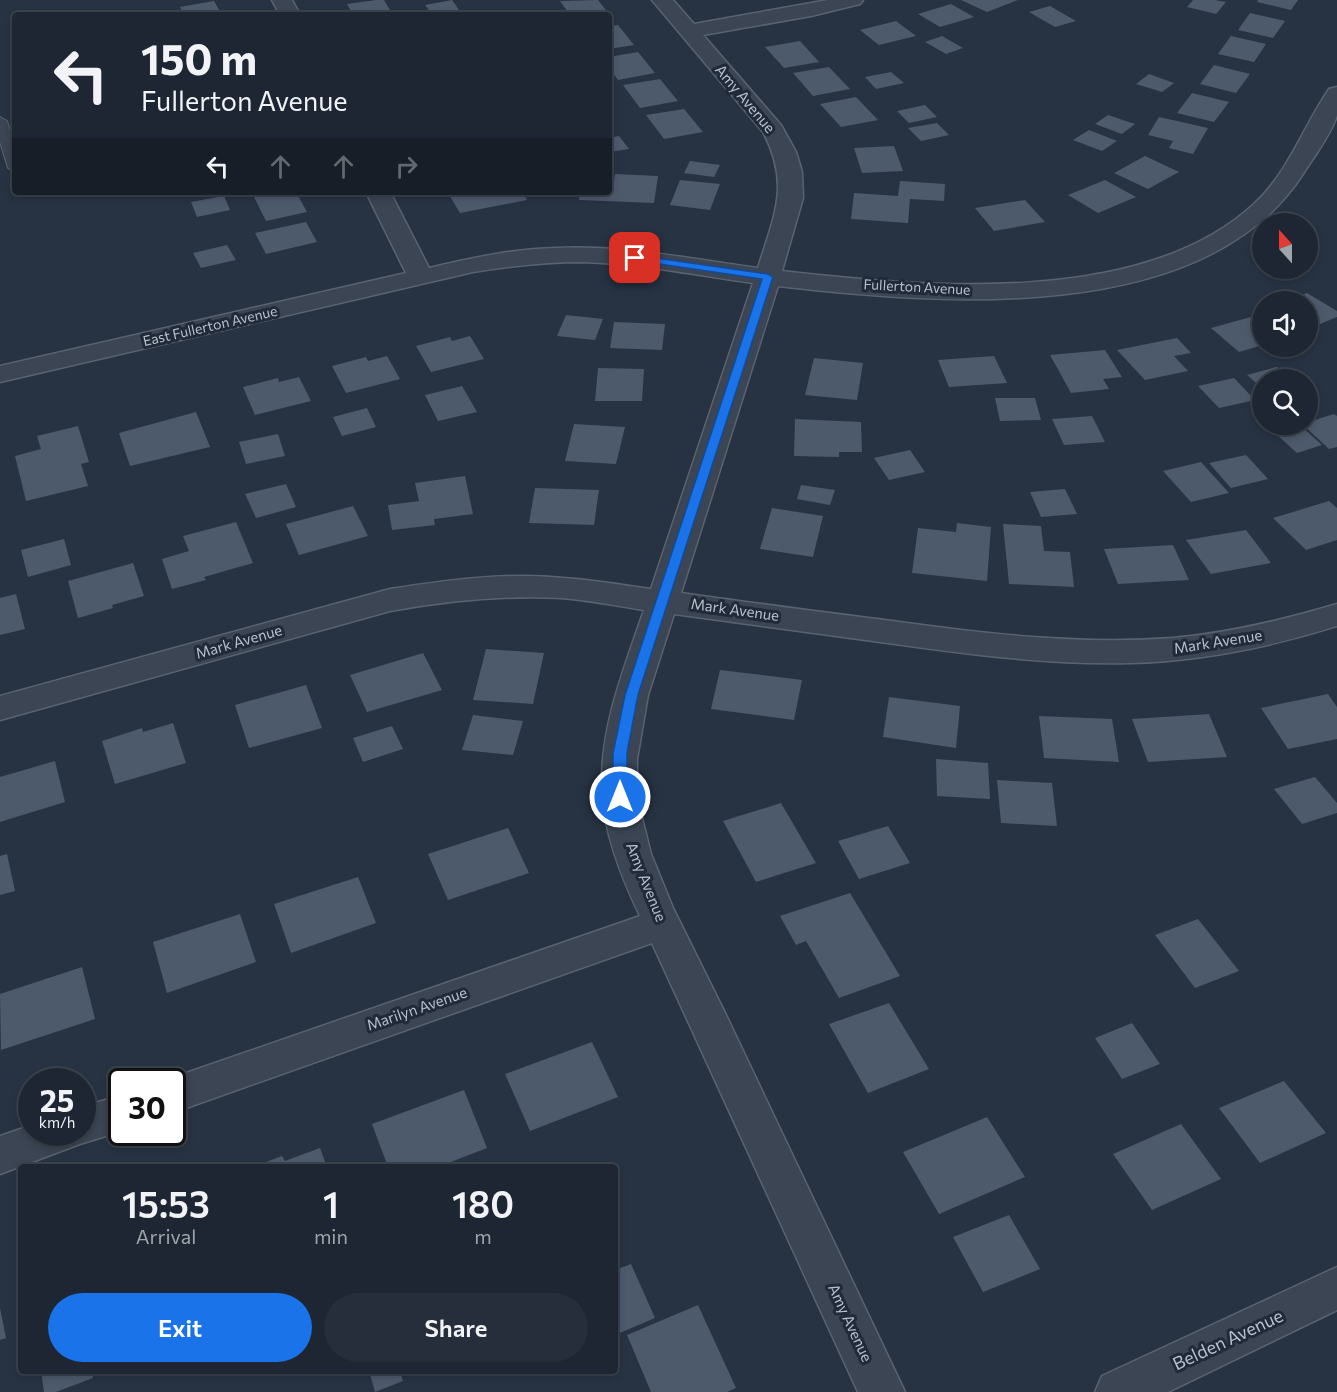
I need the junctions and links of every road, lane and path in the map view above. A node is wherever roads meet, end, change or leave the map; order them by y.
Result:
1 (662, 0) edge
2 (853, 0) edge
3 (689, 32) junction
4 (1337, 94) edge
5 (0, 121) edge
6 (12, 159) edge
7 (380, 195) edge
8 (768, 277) junction
9 (421, 278) junction
10 (0, 374) edge
11 (661, 600) junction
12 (1337, 615) edge
13 (0, 708) edge
14 (662, 924) junction
15 (186, 1090) edge
16 (25, 1146) edge
17 (0, 1155) edge
18 (1337, 1288) edge
19 (882, 1392) edge
20 (1118, 1392) edge

1 - 3 street, Amy Avenue
2 - 3 street
3 - 8 street, Amy Avenue
4 - 8 street, Fullerton Avenue
5 - 6 lane
7 - 9 street
8 - 9 street, Fullerton Avenue
8 - 11 street, Amy Avenue
9 - 10 street, East Fullerton Avenue
11 - 12 street, Mark Avenue
11 - 13 street, Mark Avenue
11 - 14 street, Amy Avenue
14 - 15 street, Marilyn Avenue
14 - 19 street, Amy Avenue
16 - 17 street
18 - 20 street, Belden Avenue

